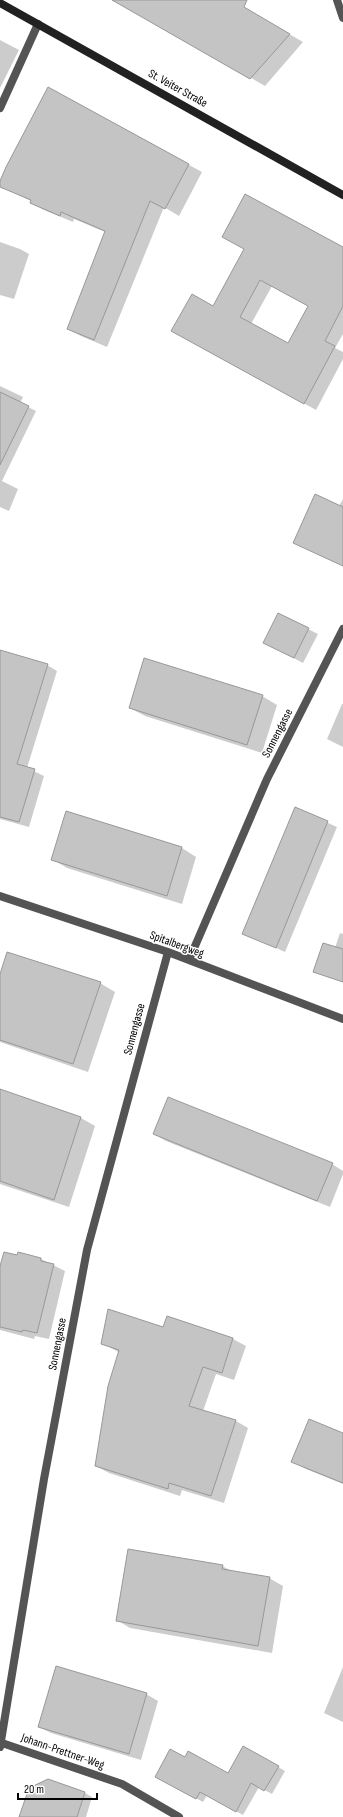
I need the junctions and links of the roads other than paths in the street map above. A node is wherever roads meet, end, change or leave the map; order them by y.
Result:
1 (337, 0) edge
2 (0, 3) edge
3 (342, 17) edge
4 (38, 24) junction
5 (0, 108) edge
6 (343, 195) edge
7 (343, 629) edge
8 (0, 896) edge
9 (168, 952) junction
10 (189, 960) junction
11 (343, 1019) edge
12 (1, 1745) edge
13 (179, 1817) edge

1 - 3 street
2 - 4 main road, St. Veiter Straße
4 - 5 street
4 - 6 main road, St. Veiter Straße
7 - 10 street, Sonnengasse
8 - 9 street, Spitalbergweg
9 - 10 street, Spitalbergweg
9 - 12 street, Sonnengasse
10 - 11 street, Spitalbergweg
12 - 13 street, Johann-Prettner-Weg

